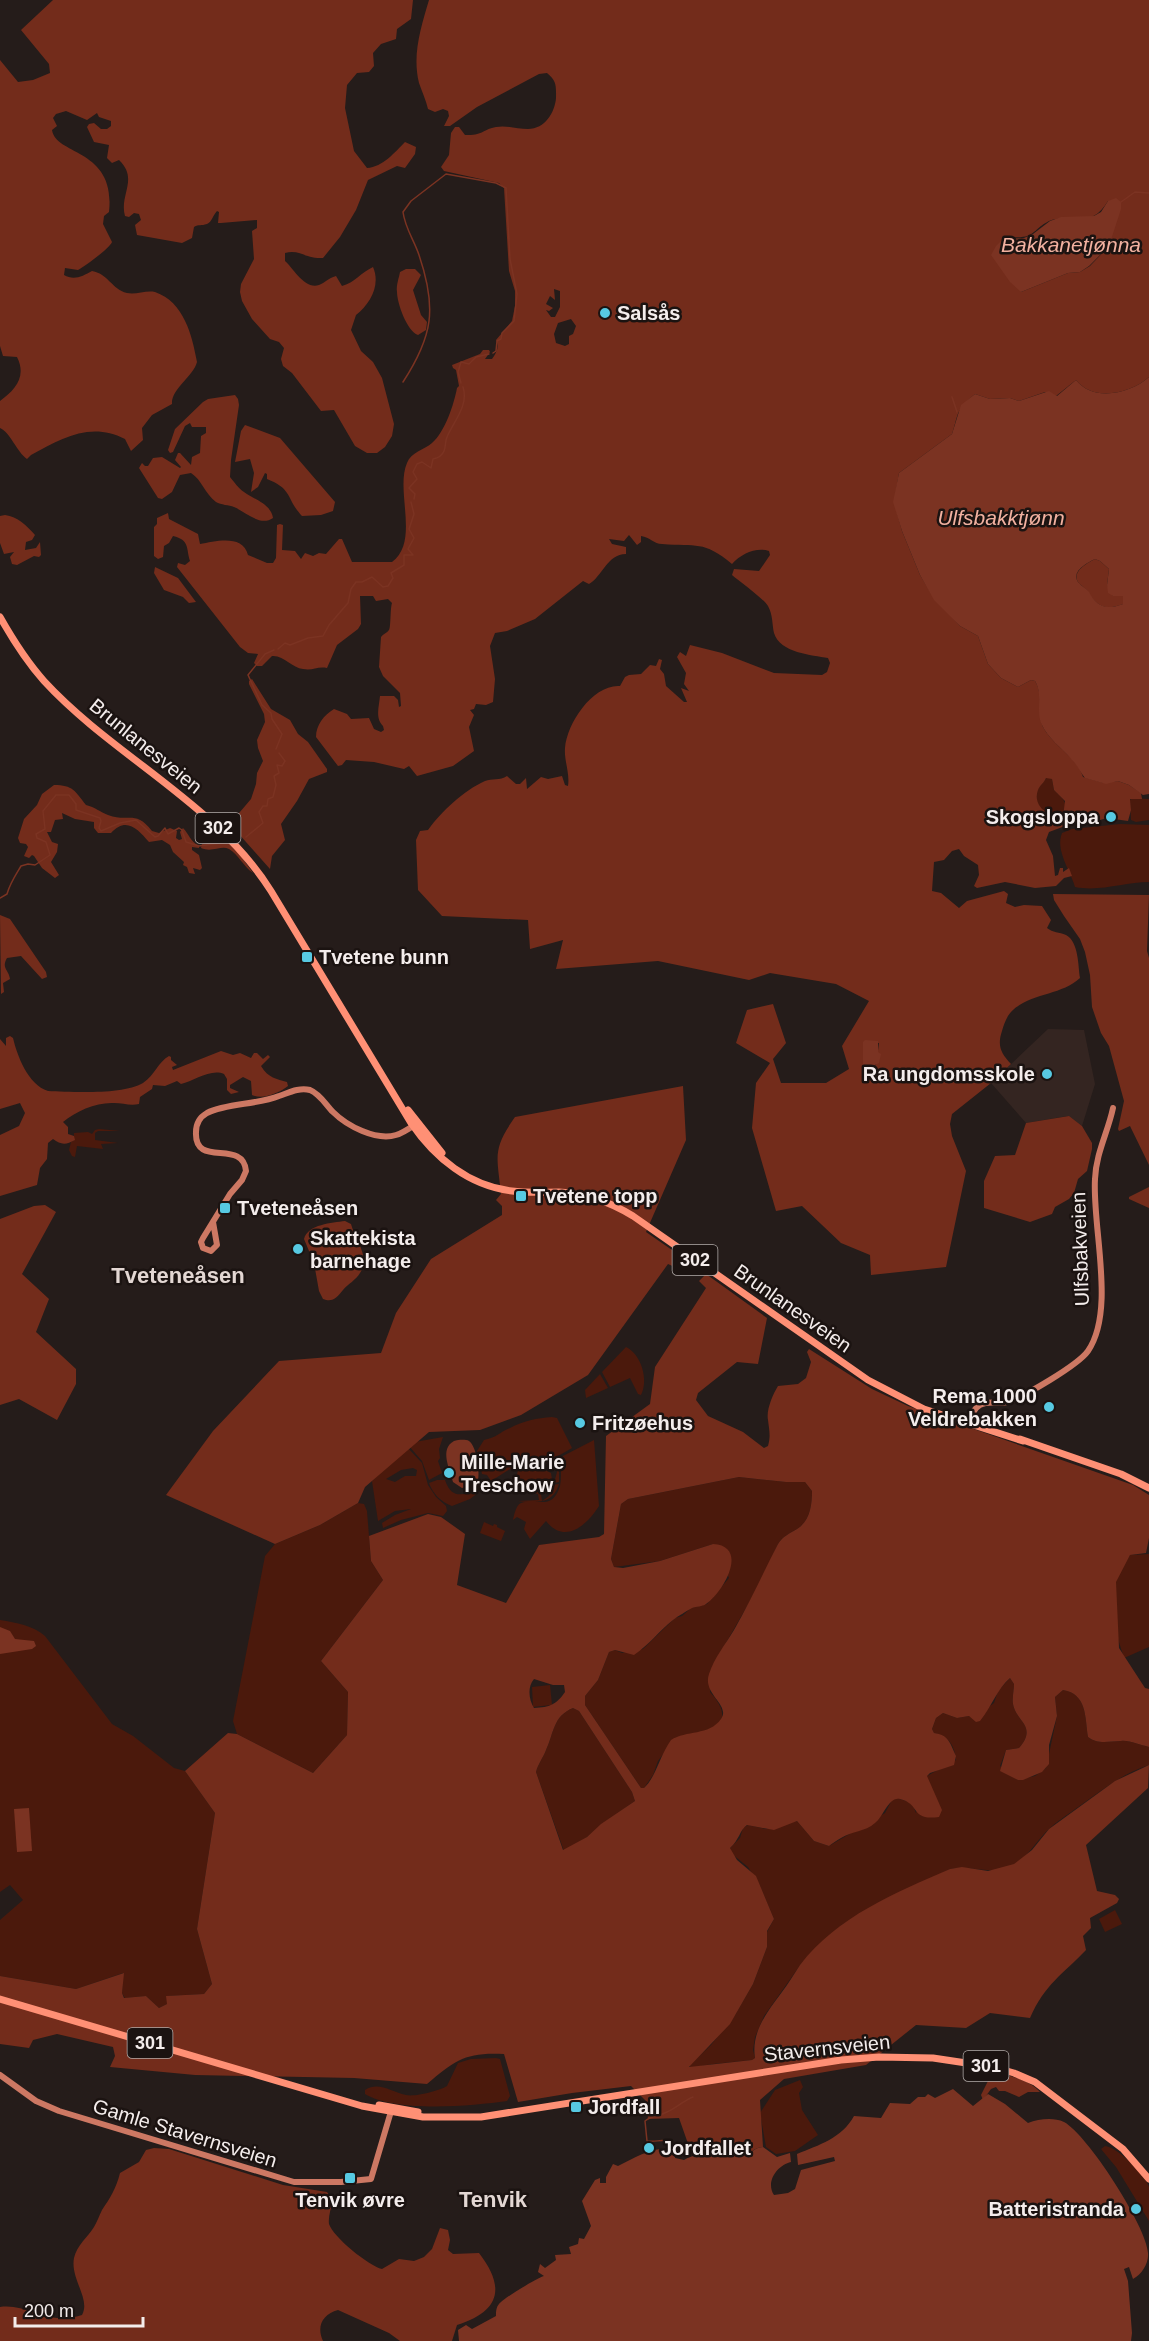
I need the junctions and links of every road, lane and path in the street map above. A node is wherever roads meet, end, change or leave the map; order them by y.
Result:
1 (0, 617) edge
2 (1113, 1108) dead end
3 (415, 1124) junction
4 (213, 1222) dead end
5 (969, 1422) junction
6 (1149, 1488) edge
7 (0, 2001) edge
8 (0, 2075) edge
9 (391, 2110) junction
10 (1149, 2179) edge

1 - 3 main road, Brunlanesveien / 302
2 - 5 street, Ulfsbakveien
3 - 4 street
3 - 5 main road, Brunlanesveien / 302
5 - 6 main road, Brunlanesveien / 302
7 - 9 main road, Stavernsveien / 301
8 - 9 street, Gamle Stavernsveien
9 - 10 main road, Stavernsveien / 301

